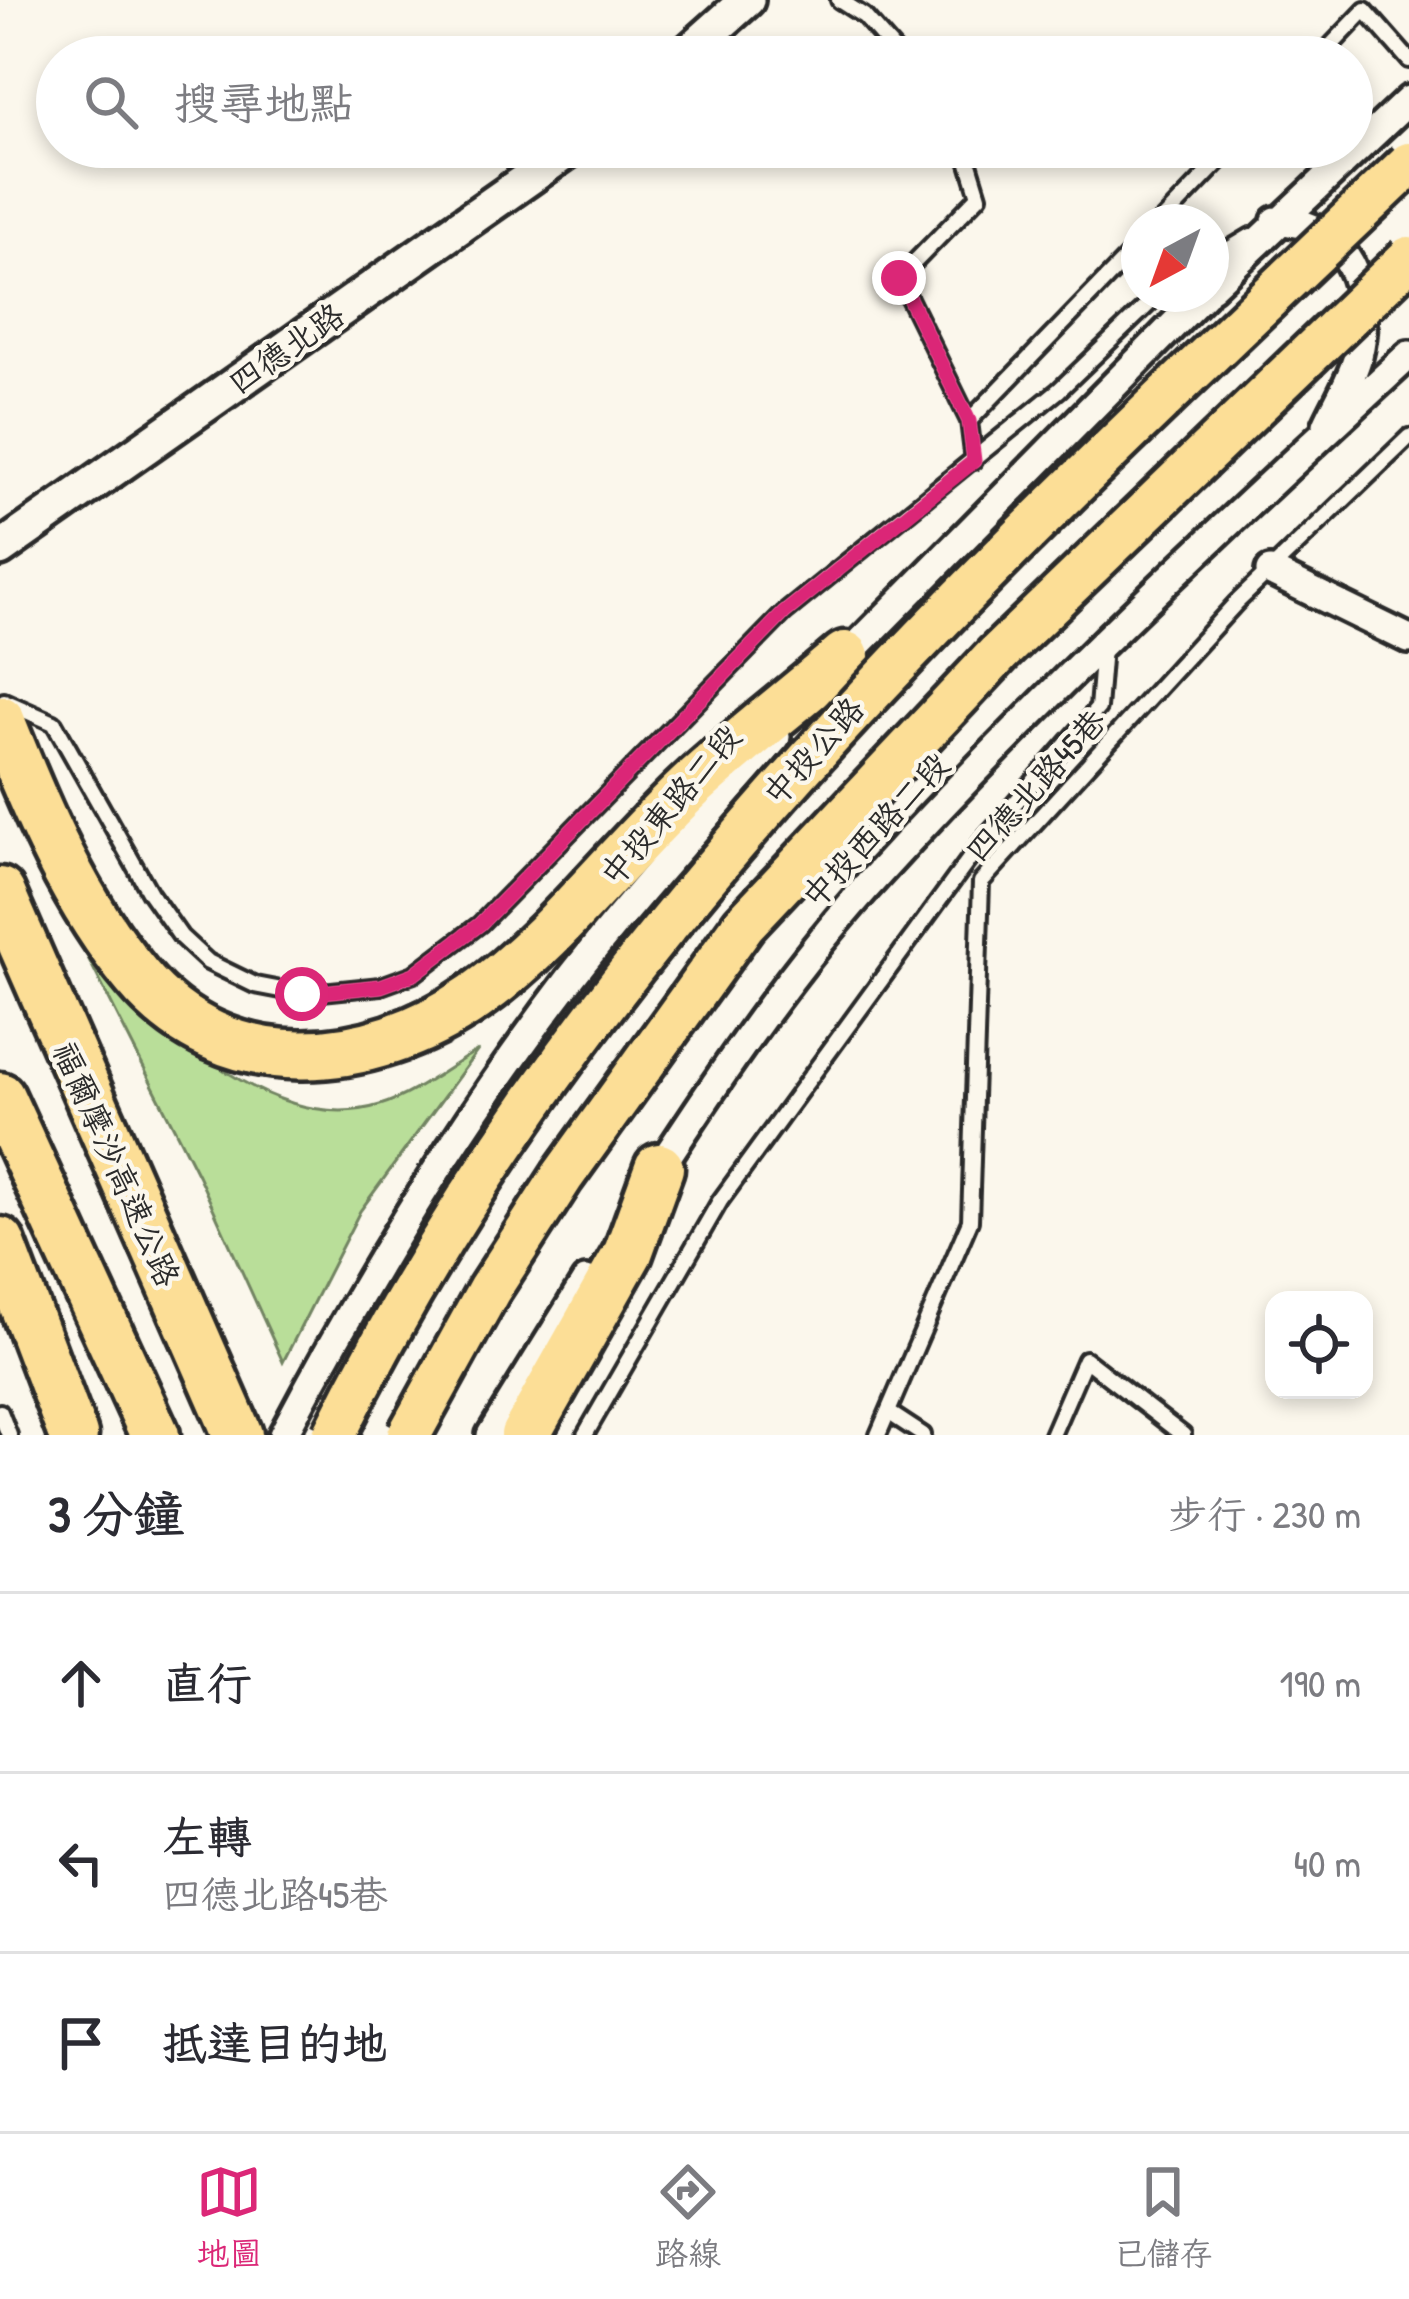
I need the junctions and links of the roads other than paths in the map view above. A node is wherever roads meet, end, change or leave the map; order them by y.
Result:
1 (747, 0) edge
2 (839, 0) edge
3 (707, 36) edge
4 (882, 36) edge
5 (1340, 36) edge
6 (1409, 61) edge
7 (1409, 100) edge
8 (1373, 133) edge
9 (1409, 164) edge
10 (543, 168) edge
11 (970, 168) edge
12 (1213, 168) edge
13 (1334, 168) edge
14 (1178, 204) edge
15 (1276, 221) junction
16 (1229, 249) edge
17 (1409, 258) edge
18 (1121, 264) edge
19 (1229, 269) edge
20 (1140, 312) edge
21 (1186, 312) edge
22 (1409, 355) edge
23 (969, 421) junction
24 (1323, 434) junction
25 (1409, 437) edge
26 (974, 461) junction
27 (0, 549) edge
28 (1270, 571) junction
29 (1409, 640) edge
30 (1103, 647) junction
31 (844, 656) junction
32 (0, 699) edge
33 (0, 720) edge
34 (0, 892) edge
35 (0, 1096) edge
36 (659, 1168) junction
37 (0, 1242) edge
38 (0, 1412) edge
39 (888, 1412) junction
40 (68, 1416) edge
41 (9, 1435) edge
42 (155, 1435) edge
43 (238, 1435) edge
44 (283, 1435) edge
45 (334, 1435) edge
46 (409, 1435) edge
47 (490, 1435) edge
48 (525, 1435) edge
49 (585, 1435) edge
50 (878, 1435) edge
51 (923, 1435) edge
52 (1052, 1435) edge
53 (1183, 1435) edge

1 - 3 street
2 - 4 lane
5 - 6 lane
7 - 8 street
9 - 45 main road, 中投公路, bridge
10 - 27 street, 四德北路
11 - 23 lane
12 - 14 lane
13 - 15 street
15 - 16 lane
15 - 19 street
15 - 24 street
17 - 46 main road, 中投公路, bridge
18 - 23 lane
20 - 26 lane
21 - 31 street, 中投東路二段
22 - 24 street, 中投西路二段
23 - 26 lane
24 - 30 street, 中投西路二段
25 - 28 lane, 四德北路45巷
26 - 32 lane
28 - 29 street
28 - 39 lane, 四德北路45巷
30 - 36 street, 中投西路二段
30 - 49 lane
31 - 33 highway
31 - 44 street, 中投東路二段
34 - 43 highway, 福爾摩沙高速公路
35 - 42 highway
36 - 47 street, 中投西路二段
36 - 48 highway
37 - 40 highway
38 - 41 lane
39 - 50 lane, 四德北路45巷
39 - 51 lane
52 - 53 lane

